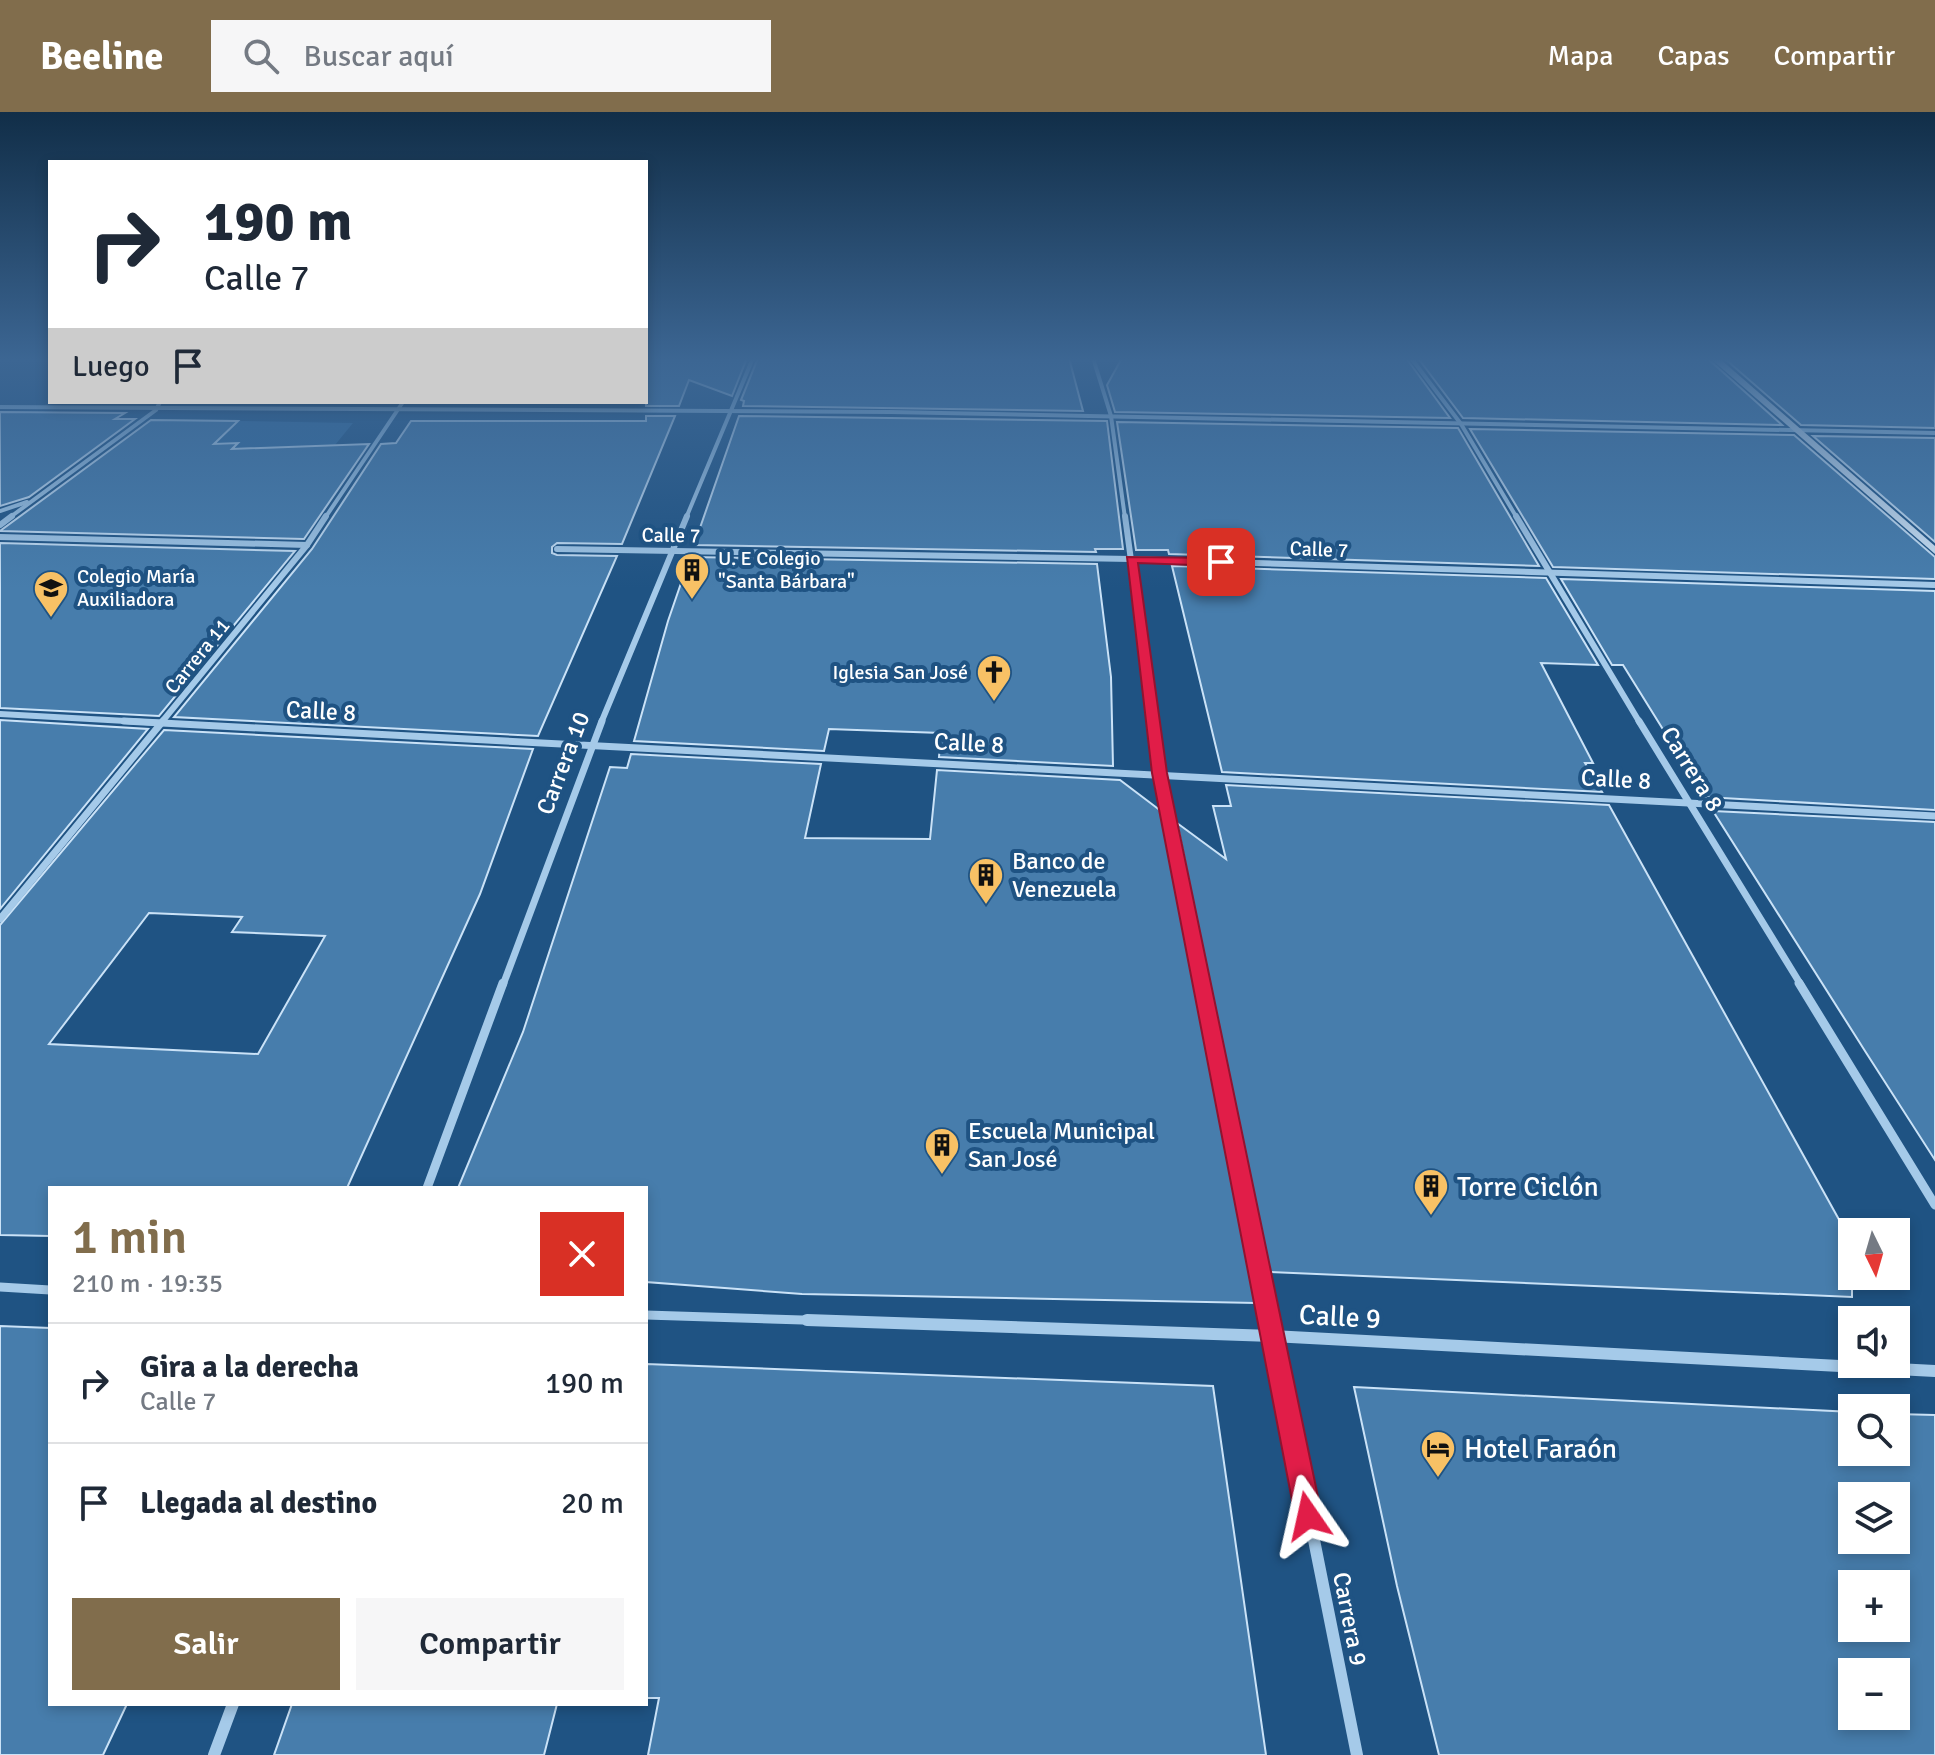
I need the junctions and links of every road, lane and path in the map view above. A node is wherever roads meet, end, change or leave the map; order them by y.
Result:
1 (122, 435) edge
2 (381, 435) edge
3 (721, 435) edge
4 (1114, 435) edge
5 (1467, 435) edge
6 (1802, 435) edge
7 (35, 499) junction
8 (0, 511) edge
9 (0, 525) edge
10 (0, 537) edge
11 (307, 545) junction
12 (557, 549) dead end
13 (674, 551) junction
14 (1935, 551) edge
15 (1131, 559) junction
16 (1549, 572) junction
17 (1935, 585) edge
18 (0, 714) edge
19 (162, 724) junction
20 (593, 743) junction
21 (1160, 773) junction
22 (1690, 803) junction
23 (1935, 816) edge
24 (0, 919) edge
25 (428, 1186) edge
26 (1935, 1205) edge
27 (0, 1287) edge
28 (48, 1290) edge
29 (648, 1315) edge
30 (1272, 1336) junction
31 (1935, 1371) edge
32 (232, 1706) edge
33 (214, 1755) edge
34 (1357, 1755) edge

1 - 7 street
2 - 11 street, Carrera 11
3 - 13 street, Carrera 10
4 - 15 street, Carrera 9
5 - 16 street, Carrera 8
6 - 14 street
7 - 8 street
7 - 9 street
10 - 11 street
11 - 19 street, Carrera 11
12 - 13 street, Calle 7
13 - 15 street, Calle 7
13 - 20 street, Carrera 10
15 - 16 street, Calle 7
15 - 21 street, Carrera 9
16 - 17 street, Calle 7
16 - 22 street, Carrera 8
18 - 19 street, Calle 8
19 - 20 street, Calle 8
19 - 24 street, Carrera 11
20 - 21 street, Calle 8
20 - 25 street, Carrera 10
21 - 22 street, Calle 8
21 - 30 street, Carrera 9
22 - 23 street, Calle 8
22 - 26 street, Carrera 8
27 - 28 street
29 - 30 street, Calle 9
30 - 31 street, Calle 9
30 - 34 street, Carrera 9
32 - 33 street

